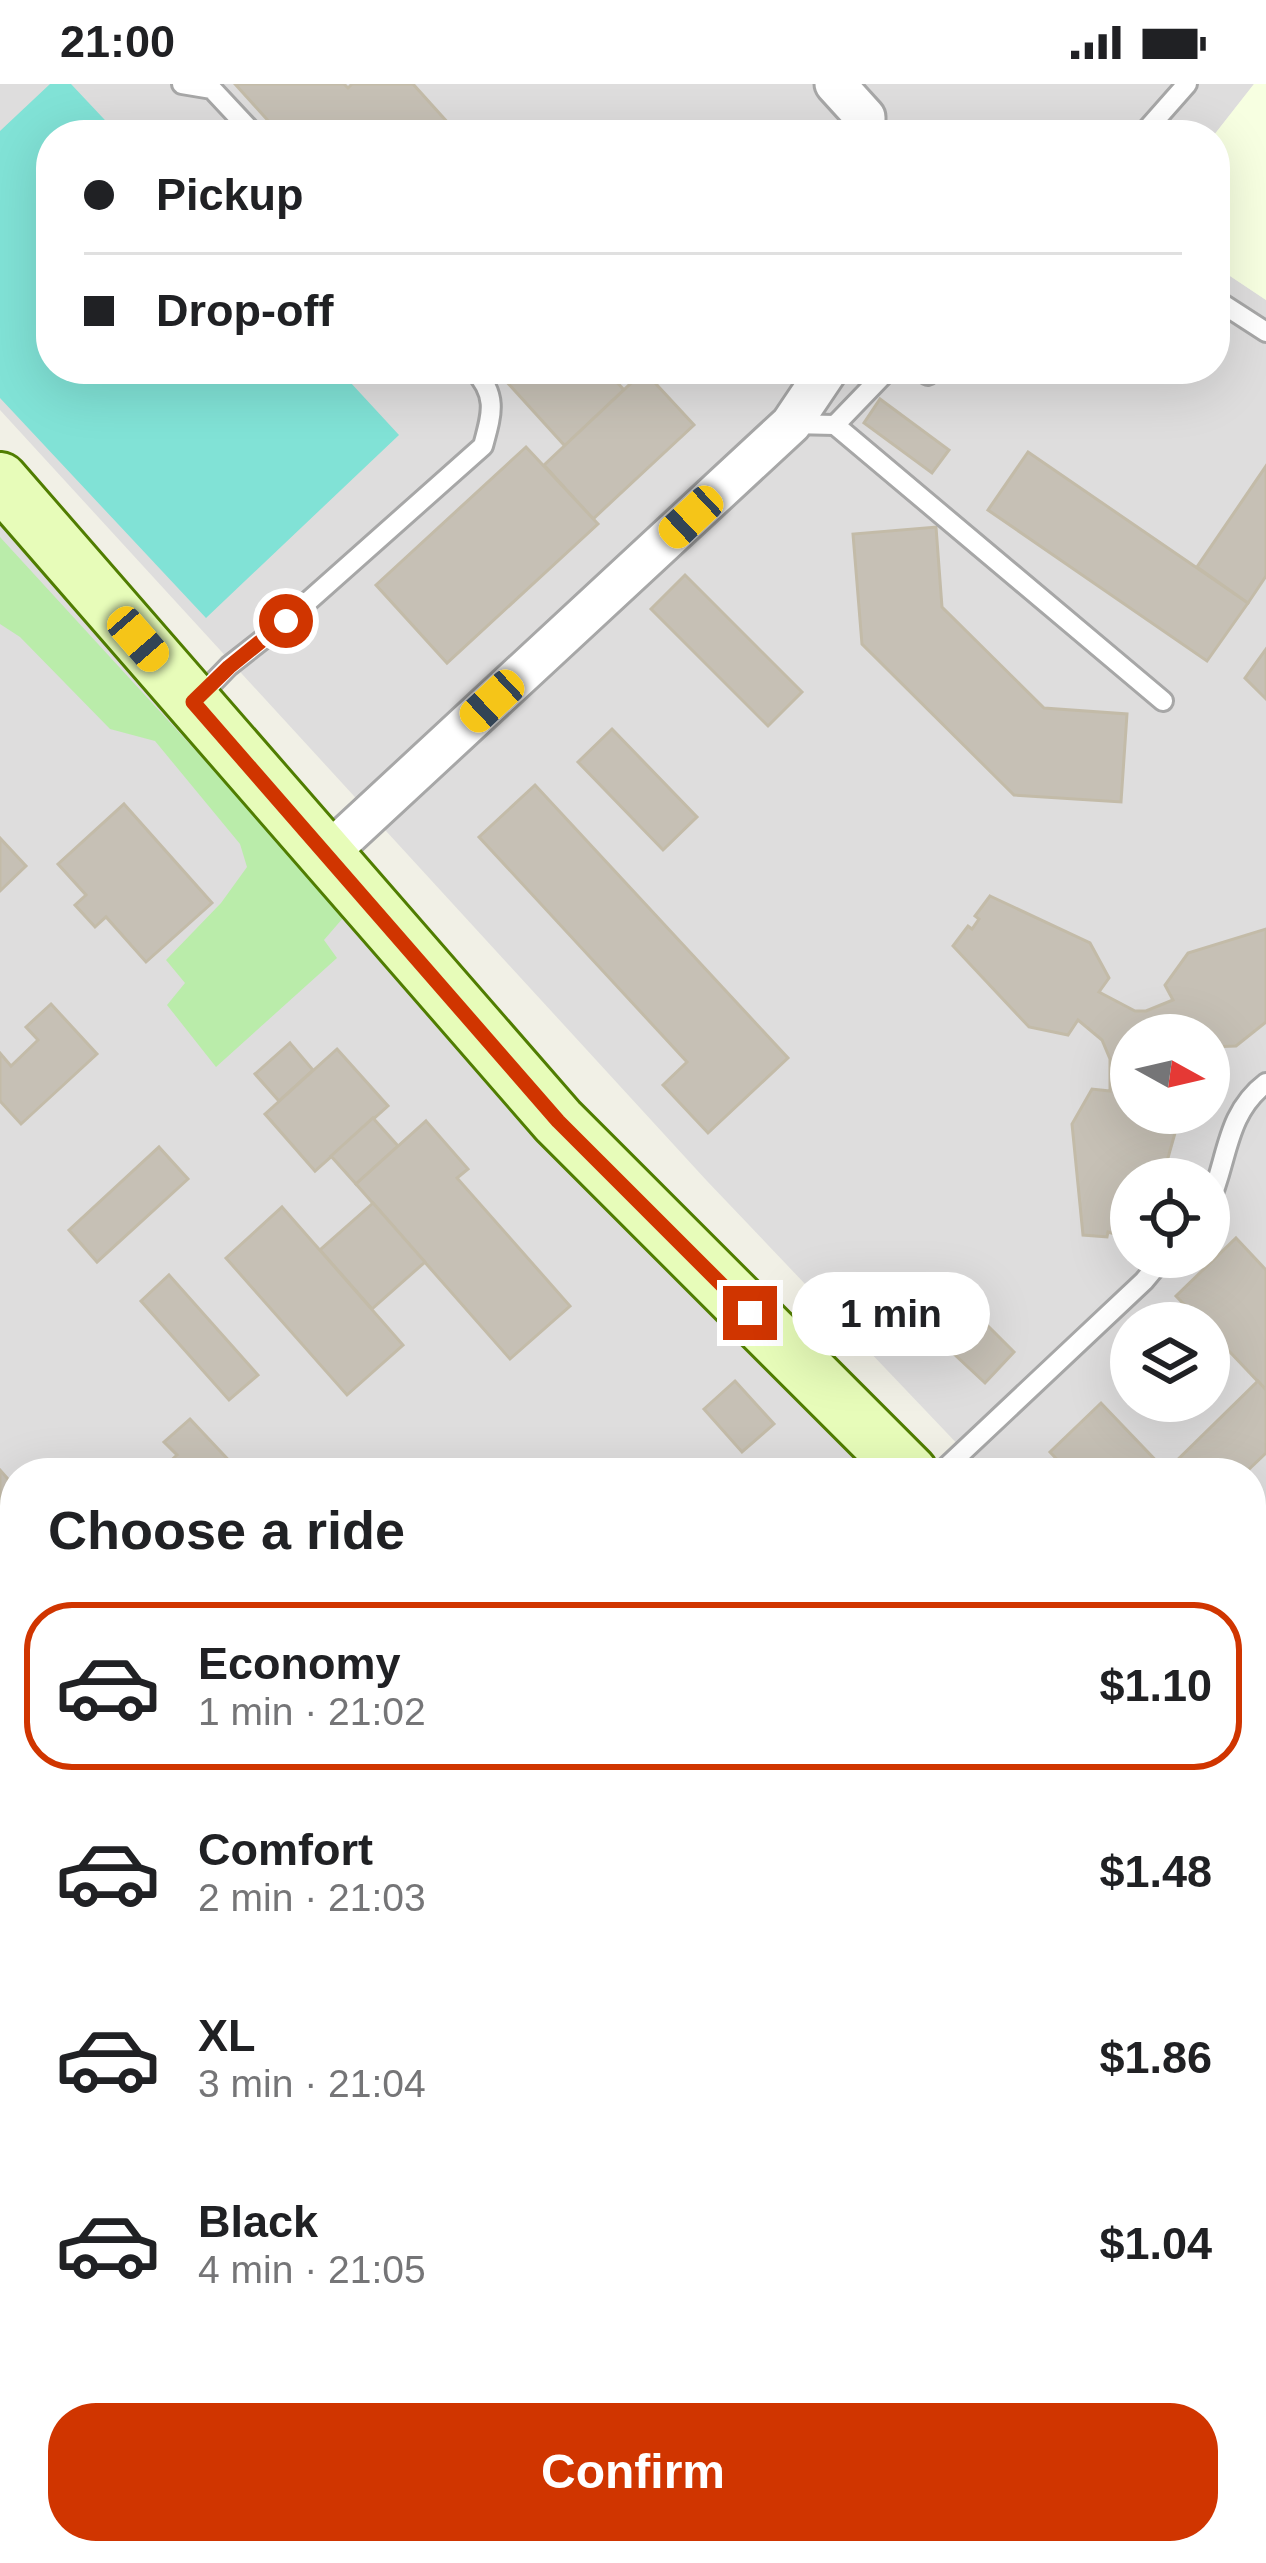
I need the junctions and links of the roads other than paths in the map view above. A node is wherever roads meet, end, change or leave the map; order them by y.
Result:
1 (182, 84) edge
2 (836, 84) edge
3 (1187, 84) edge
4 (241, 120) edge
5 (865, 120) edge
6 (1155, 120) edge
7 (1230, 309) edge
8 (1266, 332) edge
9 (487, 384) edge
10 (818, 384) edge
11 (875, 384) edge
12 (791, 424) junction
13 (835, 425) junction
14 (0, 480) edge
15 (1163, 701) dead end
16 (193, 702) junction
17 (326, 855) junction
18 (1266, 1083) edge
19 (1221, 1158) edge
20 (1146, 1278) edge
21 (895, 1458) edge
22 (956, 1458) edge

1 - 4 lane
2 - 5 street
3 - 6 lane
7 - 8 lane
9 - 16 lane
10 - 12 street
11 - 13 lane
12 - 13 lane
12 - 17 street
13 - 15 lane
14 - 16 street
16 - 17 street
17 - 21 street
18 - 19 lane
20 - 22 lane

